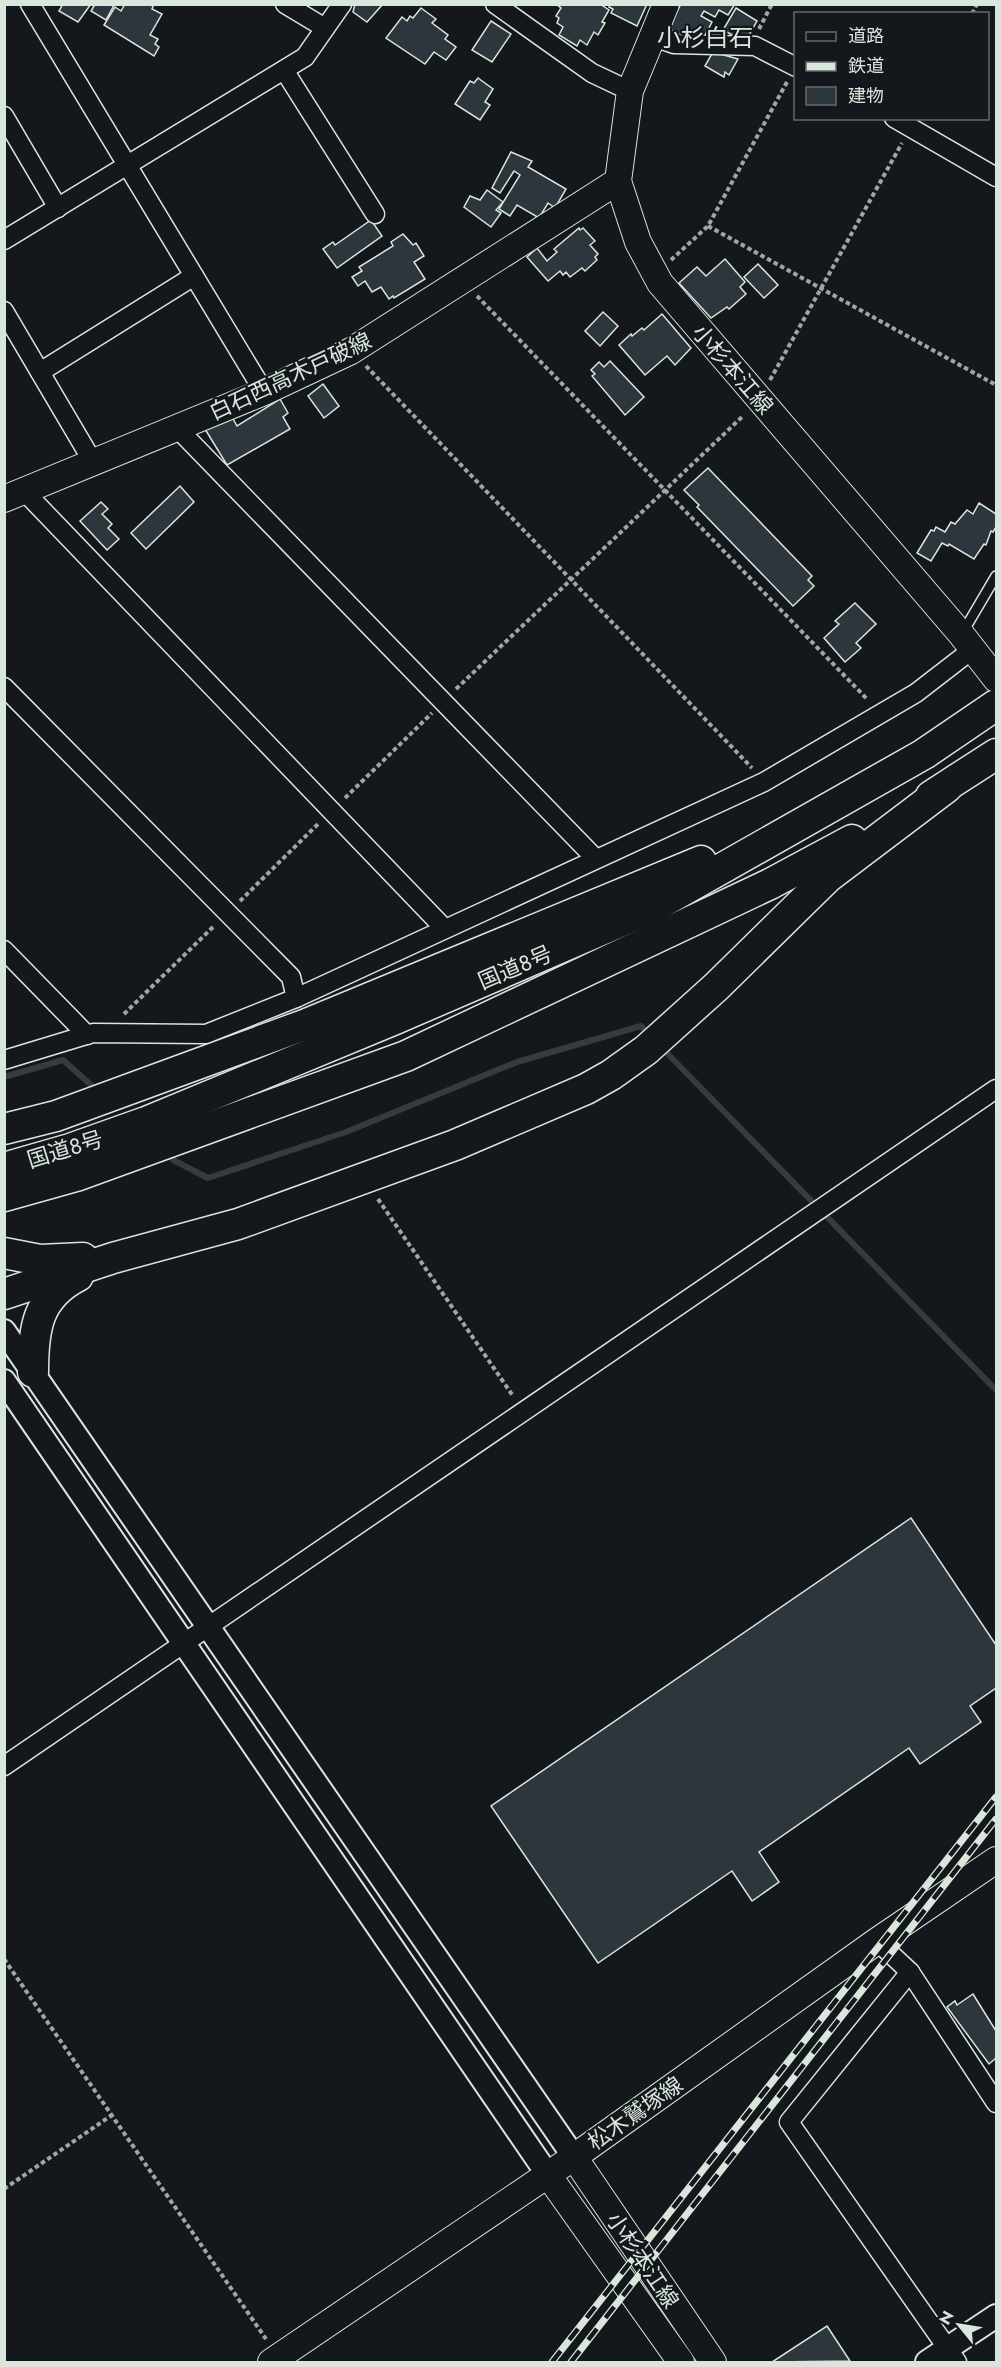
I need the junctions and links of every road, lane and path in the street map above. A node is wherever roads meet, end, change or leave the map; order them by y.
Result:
1 (30, 4) edge
2 (285, 4) edge
3 (342, 4) edge
4 (495, 4) edge
5 (666, 4) edge
6 (772, 4) edge
7 (325, 28) junction
8 (651, 36) junction
9 (751, 46) junction
10 (794, 67) edge
11 (794, 69) edge
12 (284, 70) junction
13 (630, 91) junction
14 (4, 116) edge
15 (897, 120) edge
16 (911, 128) junction
17 (127, 166) junction
18 (996, 177) edge
19 (618, 181) junction
20 (58, 208) junction
21 (375, 214) dead end
22 (708, 226) junction
23 (4, 240) edge
24 (655, 274) junction
25 (194, 276) junction
26 (462, 281) junction
27 (821, 288) junction
28 (4, 311) edge
29 (351, 351) junction
30 (40, 372) junction
31 (996, 385) edge
32 (264, 392) junction
33 (759, 400) junction
34 (177, 428) junction
35 (93, 462) junction
36 (14, 495) edge
37 (996, 576) edge
38 (967, 641) junction
39 (996, 679) edge
40 (4, 687) edge
41 (996, 705) edge
42 (881, 713) junction
43 (996, 754) edge
44 (764, 782) junction
45 (947, 787) junction
46 (845, 799) junction
47 (595, 858) junction
48 (444, 928) junction
49 (4, 950) edge
50 (296, 998) junction
51 (87, 1035) junction
52 (4, 1060) edge
53 (996, 1089) edge
54 (4, 1129) edge
55 (151, 1134) junction
56 (4, 1167) edge
57 (366, 1178) junction
58 (4, 1196) edge
59 (4, 1253) edge
60 (113, 1258) junction
61 (4, 1294) edge
62 (4, 1331) edge
63 (33, 1372) junction
64 (4, 1382) edge
65 (526, 1410) junction
66 (208, 1626) junction
67 (184, 1642) junction
68 (4, 1766) edge
69 (996, 1860) edge
70 (878, 1941) junction
71 (4, 1959) edge
72 (909, 1972) junction
73 (996, 2103) edge
74 (112, 2115) junction
75 (574, 2157) junction
76 (548, 2175) junction
77 (4, 2189) edge
78 (996, 2316) edge
79 (952, 2356) edge
80 (275, 2360) edge
81 (681, 2362) edge
82 (713, 2362) edge
83 (927, 2362) edge

1 - 17 street
2 - 7 street
3 - 7 street
4 - 13 street
5 - 8 main road, 小杉本江線
6 - 9 path
7 - 12 street
8 - 9 street
8 - 13 main road, 小杉本江線
9 - 10 street
11 - 22 path
12 - 17 street
12 - 21 street
13 - 19 main road, 小杉本江線
14 - 20 street
15 - 16 street
16 - 18 street
16 - 27 path
17 - 20 street
17 - 25 street
19 - 24 main road, 小杉本江線
19 - 26 main road, 白石西高木戸破線
20 - 23 street
22 - 24 path
22 - 27 path
24 - 33 main road, 小杉本江線
25 - 30 street
25 - 32 street
26 - 29 main road, 白石西高木戸破線
26 - 42 path
27 - 31 path
27 - 33 path
28 - 30 street
29 - 32 main road, 白石西高木戸破線
29 - 44 path
30 - 35 street
32 - 34 main road, 白石西高木戸破線
33 - 38 main road, 小杉本江線
34 - 35 main road, 白石西高木戸破線
34 - 47 street
35 - 36 main road, 白石西高木戸破線
36 - 48 street
37 - 38 lane
38 - 39 main road, 小杉本江線
38 - 42 street
40 - 50 street
41 - 46 highway, 国道8号
42 - 44 street
43 - 45 highway, 国道8号
44 - 47 street
45 - 55 highway, 国道8号
45 - 57 highway
46 - 54 highway
46 - 55 highway, 国道8号
47 - 48 street
48 - 50 street
49 - 51 street
50 - 51 street
51 - 52 street
53 - 65 street
55 - 56 highway, 国道8号
55 - 58 highway, 国道8号
57 - 60 highway
57 - 65 path
59 - 60 highway
60 - 61 highway
60 - 63 highway
62 - 63 street
63 - 66 street
64 - 67 street
65 - 66 street
66 - 67 street
66 - 75 street
67 - 68 street
67 - 76 street
69 - 70 main road, 松木鷲塚線
70 - 72 street
70 - 75 main road, 松木鷲塚線
71 - 74 path
72 - 73 street
72 - 79 street
74 - 77 path
74 - 80 path
75 - 76 main road, 松木鷲塚線
75 - 82 main road, 小杉本江線
76 - 80 main road, 松木鷲塚線
76 - 81 main road, 小杉本江線
78 - 79 street
79 - 83 street

